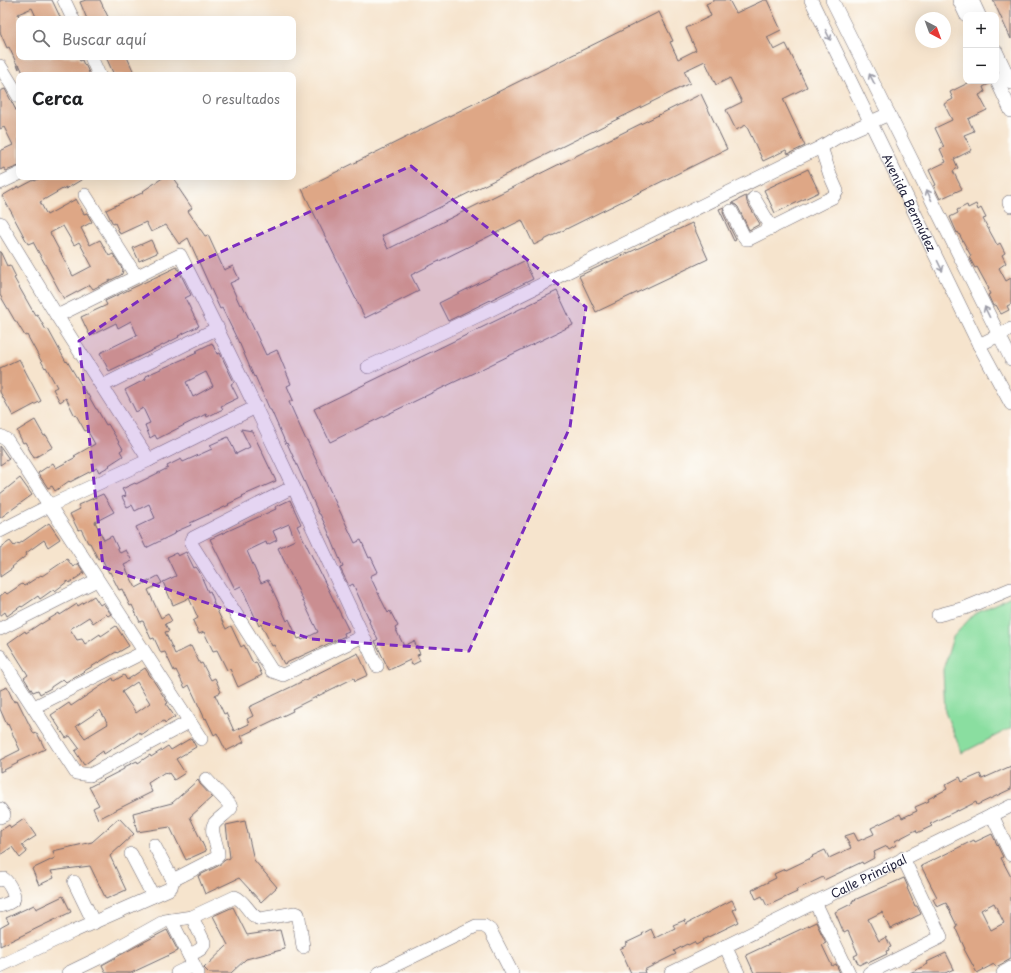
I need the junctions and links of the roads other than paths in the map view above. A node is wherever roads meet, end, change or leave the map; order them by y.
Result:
1 (64, 0) edge
2 (812, 0) edge
3 (832, 0) edge
4 (959, 0) edge
5 (972, 0) edge
6 (965, 12) edge
7 (978, 12) edge
8 (72, 16) edge
9 (999, 58) edge
10 (92, 60) edge
11 (0, 66) edge
12 (98, 72) edge
13 (998, 84) edge
14 (1011, 84) edge
15 (16, 92) edge
16 (1011, 111) edge
17 (889, 114) junction
18 (870, 122) junction
19 (821, 147) junction
20 (16, 175) edge
21 (0, 183) edge
22 (85, 195) dead end
23 (754, 198) dead end
24 (731, 211) dead end
25 (0, 223) edge
26 (772, 228) junction
27 (136, 276) junction
28 (57, 316) junction
29 (218, 328) junction
30 (1011, 329) edge
31 (1005, 342) edge
32 (982, 351) junction
33 (1011, 359) edge
34 (368, 367) dead end
35 (102, 386) junction
36 (1011, 404) edge
37 (256, 407) junction
38 (0, 436) edge
39 (149, 460) junction
40 (293, 488) junction
41 (49, 506) junction
42 (0, 531) edge
43 (97, 580) junction
44 (1011, 589) edge
45 (938, 616) dead end
46 (0, 629) edge
47 (362, 636) junction
48 (144, 652) junction
49 (0, 656) edge
50 (377, 666) dead end
51 (34, 708) junction
52 (189, 722) junction
53 (201, 739) dead end
54 (206, 779) dead end
55 (1011, 806) edge
56 (0, 809) edge
57 (992, 815) junction
58 (0, 817) edge
59 (154, 845) dead end
60 (131, 854) dead end
61 (1011, 855) edge
62 (903, 858) junction
63 (0, 880) edge
64 (173, 880) junction
65 (74, 882) dead end
66 (153, 896) junction
67 (815, 902) junction
68 (0, 906) edge
69 (192, 916) junction
70 (171, 920) junction
71 (94, 922) junction
72 (725, 946) junction
73 (303, 947) dead end
74 (194, 964) edge
75 (0, 966) edge
76 (1011, 968) edge
77 (68, 973) edge
78 (177, 973) edge
79 (379, 973) edge
80 (512, 973) edge
81 (671, 973) edge
82 (738, 973) edge
83 (848, 973) edge
84 (869, 973) edge
85 (1003, 973) edge

1 - 8 street
2 -> 18 street, Avenida Bermúdez
17 -> 3 street, Avenida Bermúdez
4 - 6 street
5 - 7 street
9 - 14 street
10 - 12 street
11 - 15 street
13 - 16 street
17 - 18 street
31 -> 17 street, Avenida Bermúdez
18 - 19 street
18 -> 32 street, Avenida Bermúdez
19 - 26 street
19 - 34 street
20 - 21 street
22 - 27 street
23 - 26 street
24 - 26 street
25 - 28 street
27 - 28 street
27 - 29 street
28 - 35 street
29 - 35 street
29 - 37 street
30 - 31 street
31 - 32 street
31 - 33 street, Avenida Bermúdez
32 - 36 street, Avenida Bermúdez
35 - 39 street
37 - 39 street
37 - 40 street
38 - 41 street
39 - 41 street
40 - 47 street
40 - 47 street
41 - 42 street
41 - 43 street
43 - 46 street
43 - 48 street
44 - 45 street
47 - 50 street
48 - 51 street
48 - 52 street
49 - 51 street
51 - 52 street
52 - 53 street
54 - 64 street
55 - 57 street, Calle Principal
56 - 58 street
57 - 61 street
57 - 62 street, Calle Principal
59 - 64 street
60 - 66 street
62 - 67 street, Calle Principal
62 - 84 street
63 - 68 street
64 - 66 street
65 - 71 street
66 - 71 street
67 - 72 street, Calle Principal
67 - 83 street
69 - 70 street
69 - 73 street
69 - 74 street
70 - 74 street
70 - 77 street
71 - 75 street
72 - 81 street, Calle Principal
72 - 82 street
74 - 78 street
76 - 85 street
79 - 80 street

